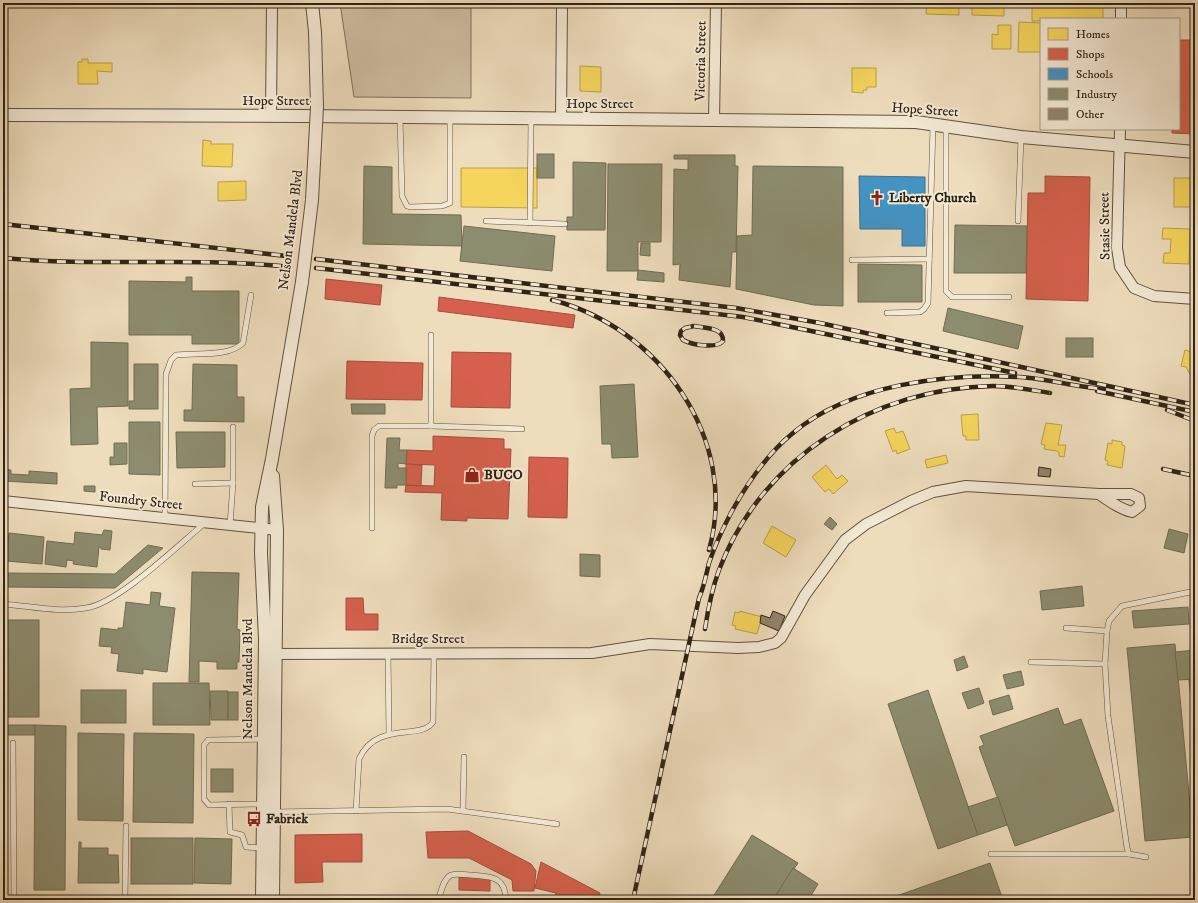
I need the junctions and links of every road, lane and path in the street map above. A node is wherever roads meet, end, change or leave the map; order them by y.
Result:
1 (272, 3) edge
2 (312, 3) edge
3 (562, 3) edge
4 (716, 3) edge
5 (1121, 3) edge
6 (1121, 18) edge
7 (3, 115) edge
8 (271, 116) junction
9 (400, 117) junction
10 (450, 118) junction
11 (531, 119) junction
12 (561, 119) junction
13 (714, 120) junction
14 (933, 124) junction
15 (946, 126) junction
16 (1120, 130) edge
17 (1021, 138) junction
18 (1120, 145) junction
19 (1195, 152) edge
20 (486, 221) dead end
21 (1018, 221) dead end
22 (530, 223) junction
23 (565, 224) dead end
24 (929, 259) junction
25 (852, 260) dead end
26 (251, 295) dead end
27 (1009, 297) dead end
28 (1195, 299) edge
29 (887, 313) dead end
30 (431, 335) dead end
31 (431, 426) junction
32 (233, 428) dead end
33 (522, 430) dead end
34 (273, 454) junction
35 (233, 483) junction
36 (194, 484) dead end
37 (1098, 494) dead end
38 (3, 501) edge
39 (164, 518) junction
40 (205, 522) junction
41 (230, 525) junction
42 (372, 528) dead end
43 (262, 529) junction
44 (277, 530) junction
45 (1195, 591) edge
46 (3, 604) edge
47 (1066, 628) dead end
48 (1107, 631) junction
49 (388, 653) junction
50 (434, 653) junction
51 (264, 654) junction
52 (277, 654) junction
53 (1031, 662) dead end
54 (1105, 664) junction
55 (389, 734) junction
56 (263, 739) junction
57 (13, 743) dead end
58 (464, 757) dead end
59 (229, 804) junction
60 (262, 804) junction
61 (356, 811) junction
62 (463, 811) junction
63 (274, 812) junction
64 (557, 824) dead end
65 (126, 826) dead end
66 (262, 848) junction
67 (991, 854) dead end
68 (1129, 854) junction
69 (1146, 857) dead end
70 (14, 900) edge
71 (125, 900) edge
72 (262, 900) edge
73 (273, 900) edge
74 (438, 900) edge
75 (506, 900) edge

1 - 8 street
2 - 34 street, Nelson Mandela Blvd, bridge
3 - 12 street
4 - 13 street, Victoria Street
5 - 6 street
7 - 8 street, Hope Street
8 - 9 street, Hope Street
9 - 10 street, Hope Street
9 - 10 lane
10 - 11 street, Hope Street
11 - 12 street, Hope Street
11 - 22 lane
12 - 13 street, Hope Street
13 - 14 street, Hope Street
14 - 15 street, Hope Street
14 - 24 lane
15 - 17 street, Hope Street
15 - 27 lane
16 - 18 street, Stasie Street
17 - 18 street, Hope Street
17 - 21 lane
18 - 19 street, Hope Street
18 - 28 street, Stasie Street
20 - 22 lane
22 - 23 lane
24 - 25 lane
24 - 29 lane
26 - 39 lane
30 - 31 lane
31 - 33 lane
31 - 42 lane
32 - 35 lane
34 - 43 street, Nelson Mandela Blvd
34 - 44 street, Nelson Mandela Blvd
35 - 36 lane
35 - 41 lane
37 - 50 street, Bridge Street
38 - 39 street, Foundry Street
39 - 40 street, Foundry Street
40 - 41 street, Foundry Street
40 - 46 lane
41 - 43 street, Foundry Street
43 - 44 street, Foundry Street
43 - 51 street, Nelson Mandela Blvd
44 - 52 street, Nelson Mandela Blvd
45 - 48 lane
47 - 48 lane
48 - 54 lane
49 - 50 street, Bridge Street
49 - 52 street, Bridge Street
49 - 55 lane
50 - 55 lane
51 - 52 street, Bridge Street
51 - 56 street, Nelson Mandela Blvd
52 - 63 street, Nelson Mandela Blvd
53 - 54 lane
54 - 68 lane
55 - 61 lane
56 - 59 lane
56 - 60 street, Nelson Mandela Blvd
57 - 70 lane
58 - 62 lane
59 - 60 lane
59 - 66 lane
60 - 66 street, Nelson Mandela Blvd
61 - 62 lane
61 - 63 lane
62 - 64 lane
63 - 73 street, Nelson Mandela Blvd
65 - 71 lane
66 - 72 street, Nelson Mandela Blvd
67 - 68 lane
68 - 69 lane
74 - 75 lane

